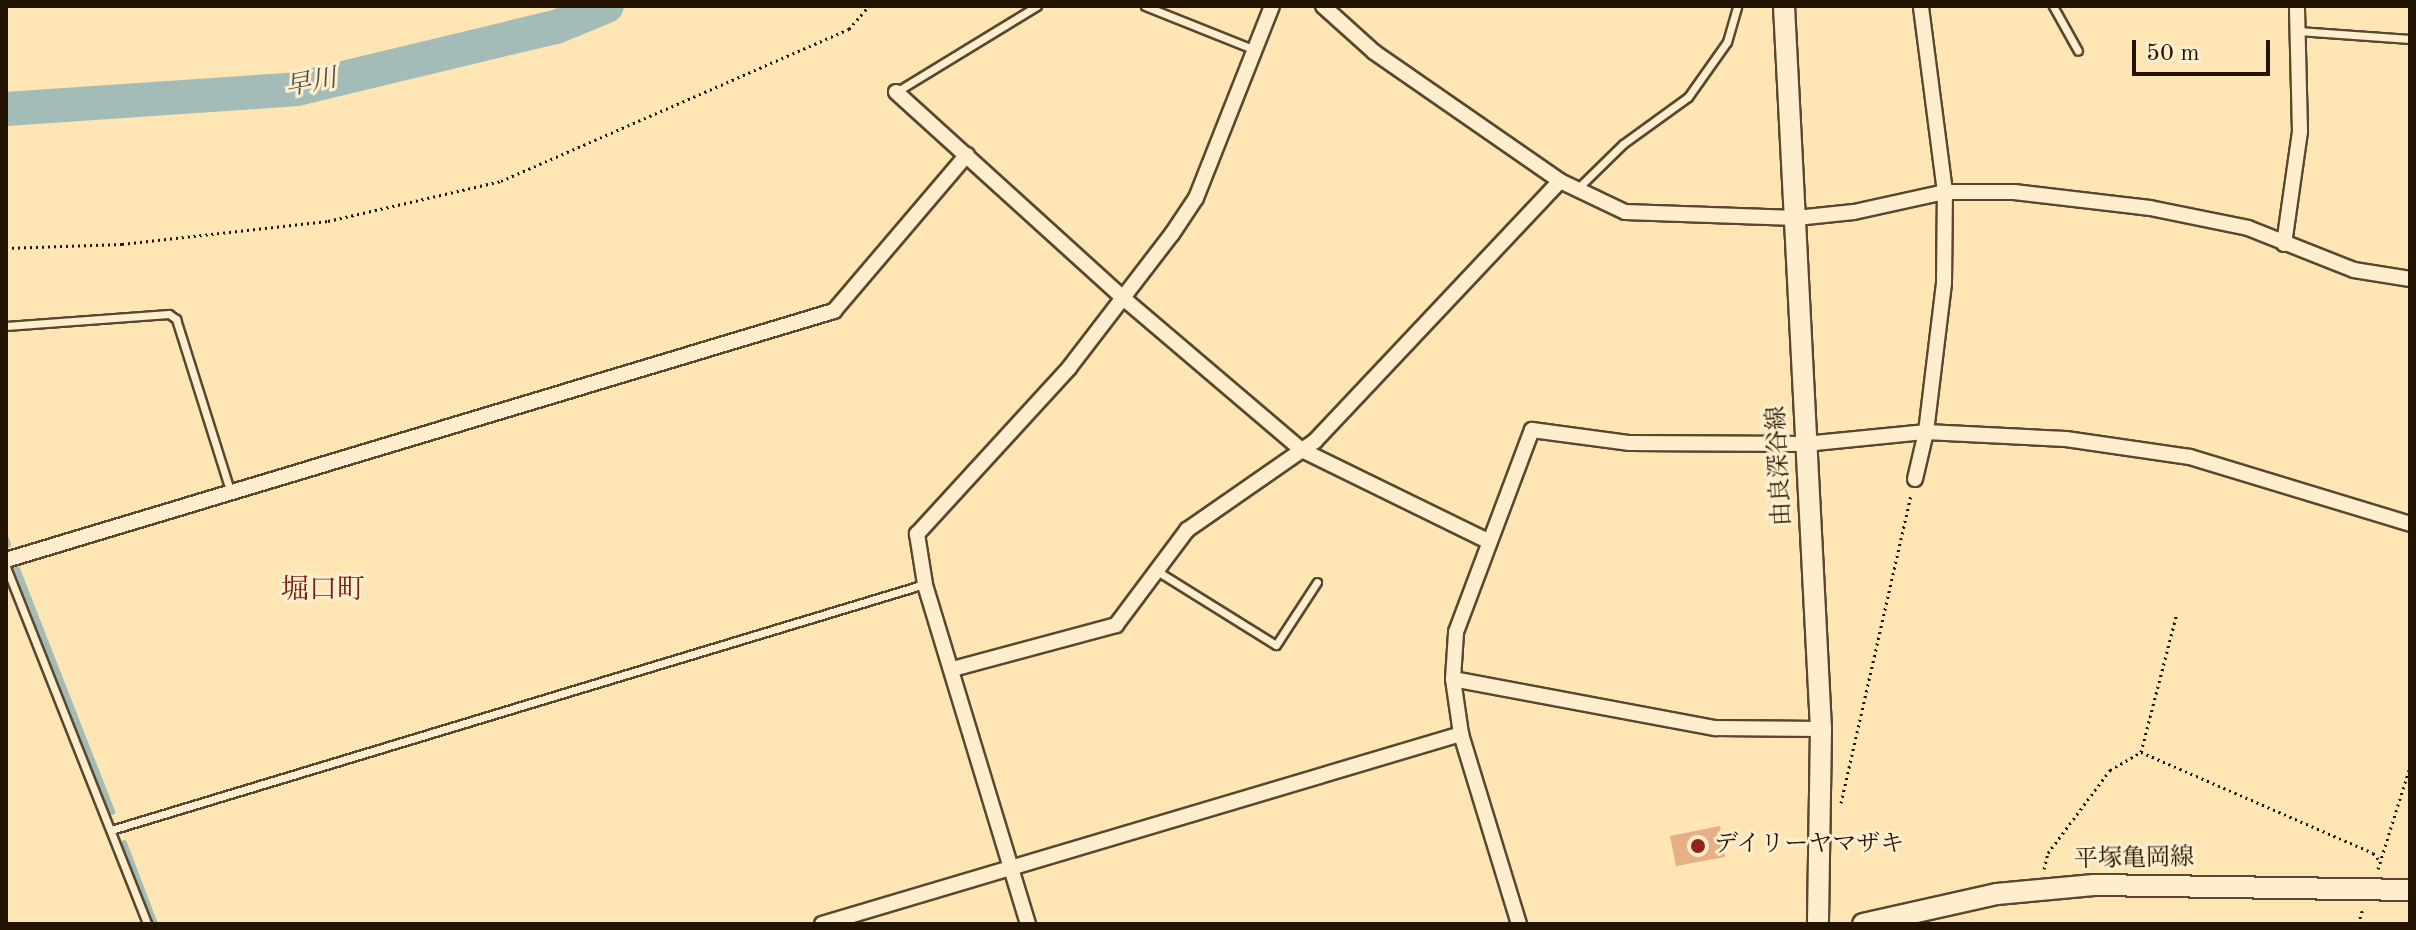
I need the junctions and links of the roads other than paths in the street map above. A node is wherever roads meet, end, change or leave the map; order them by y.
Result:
1 (1037, 6) edge
2 (1145, 6) edge
3 (1272, 6) edge
4 (1323, 6) edge
5 (1737, 6) edge
6 (1784, 6) edge
7 (1921, 6) edge
8 (2053, 6) edge
9 (2297, 6) edge
10 (2298, 31) junction
11 (2410, 39) edge
12 (1257, 51) junction
13 (2078, 51) dead end
14 (896, 92) joint
15 (967, 155) junction
16 (1560, 181) junction
17 (1577, 189) junction
18 (1945, 192) junction
19 (1796, 218) junction
20 (2284, 244) junction
21 (2410, 279) edge
22 (1122, 297) junction
23 (6, 326) edge
24 (1926, 432) junction
25 (1805, 444) junction
26 (1302, 450) junction
27 (1915, 479) road end
28 (230, 490) junction
29 (2410, 524) edge
30 (1488, 541) junction
31 (6, 560) edge
32 (6, 567) edge
33 (1157, 571) junction
34 (1317, 582) dead end
35 (925, 584) junction
36 (953, 669) junction
37 (1453, 679) junction
38 (1821, 729) junction
39 (1461, 734) junction
40 (111, 830) junction
41 (1011, 867) junction
42 (2410, 890) edge
43 (147, 924) edge
44 (822, 924) edge
45 (1028, 924) edge
46 (1519, 924) edge
47 (1818, 924) edge
48 (1863, 924) edge

1 - 14 lane
2 - 12 lane
3 - 12 street
4 - 16 street
5 - 17 lane
6 - 19 main road, 由良深谷線
7 - 18 street
8 - 13 lane
9 - 10 street
10 - 11 lane
10 - 20 street
12 - 22 street
14 - 15 street
15 - 22 street
15 - 28 street
16 - 17 street
16 - 26 street
17 - 19 street
18 - 19 street
18 - 20 street
18 - 24 street
19 - 25 main road, 由良深谷線
20 - 21 street
22 - 26 street
22 - 35 street
23 - 28 lane
24 - 25 street
24 - 27 street
24 - 29 street
25 - 30 street
25 - 38 main road, 由良深谷線
26 - 30 street
26 - 33 street
28 - 31 street
30 - 37 street
32 - 40 lane
33 - 34 lane
33 - 36 street
35 - 36 street
35 - 40 lane
36 - 41 street
37 - 38 street
37 - 39 street
38 - 47 main road, 由良深谷線
39 - 41 street
39 - 46 street
40 - 43 lane
41 - 44 street
41 - 45 street
42 - 48 main road, 平塚亀岡線

